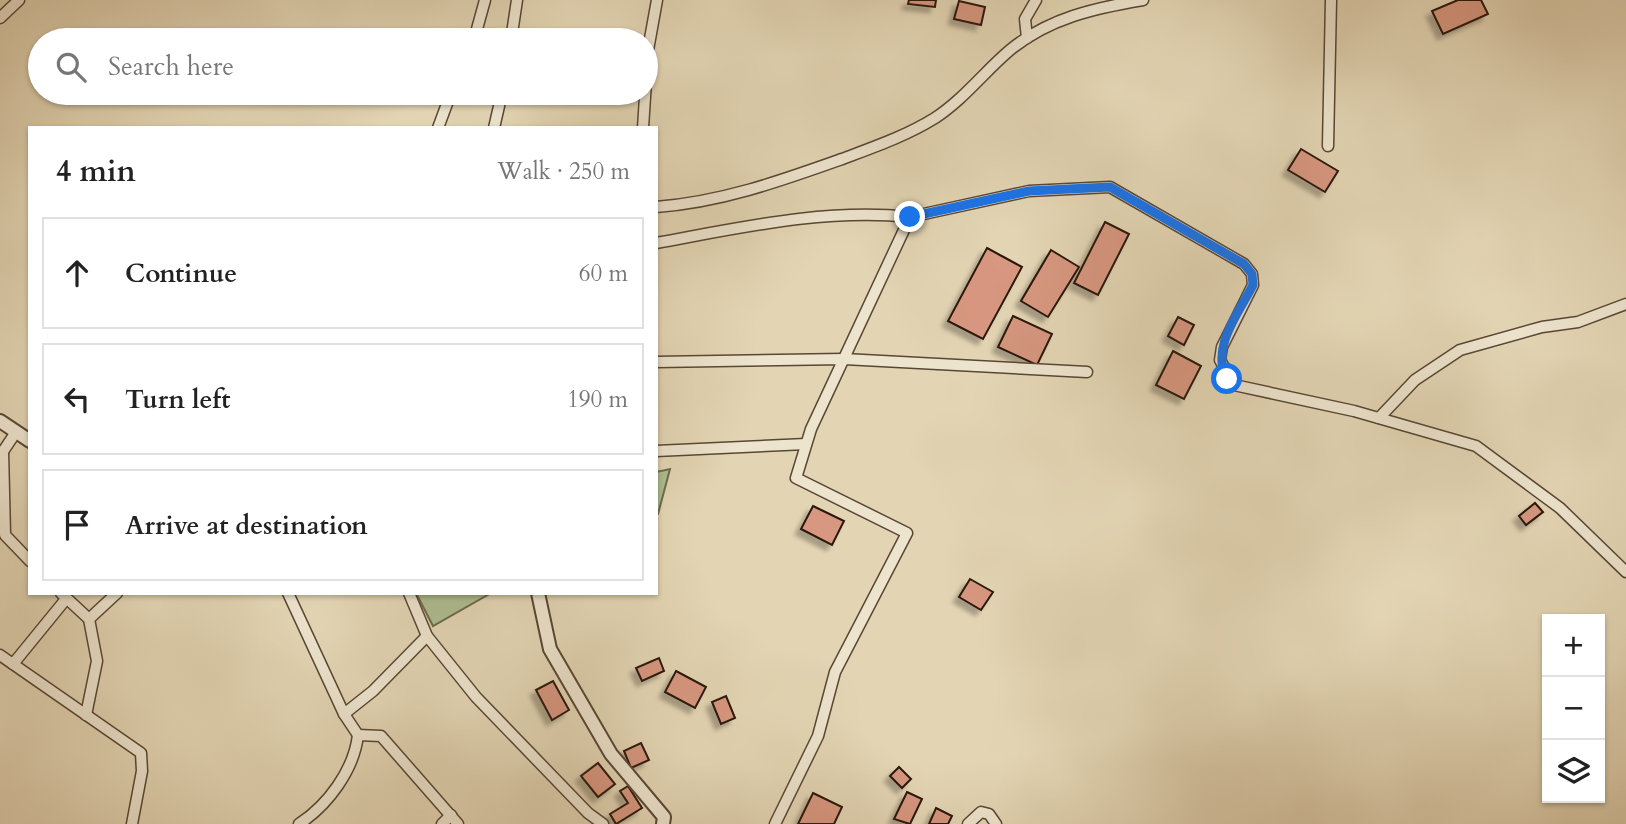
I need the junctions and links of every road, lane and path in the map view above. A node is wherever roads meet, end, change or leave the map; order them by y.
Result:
1 (19, 0) edge
2 (485, 0) edge
3 (517, 0) edge
4 (657, 0) edge
5 (1036, 0) edge
6 (1143, 0) edge
7 (1331, 0) edge
8 (0, 18) edge
9 (477, 28) edge
10 (514, 28) edge
11 (652, 28) edge
12 (1027, 38) junction
13 (447, 105) edge
14 (499, 105) edge
15 (644, 105) edge
16 (439, 126) edge
17 (494, 126) edge
18 (643, 126) edge
19 (1328, 146) dead end
20 (658, 206) edge
21 (910, 217) junction
22 (658, 243) edge
23 (1626, 304) edge
24 (844, 359) junction
25 (658, 362) edge
26 (1087, 372) dead end
27 (1379, 418) junction
28 (0, 421) edge
29 (16, 432) junction
30 (28, 439) edge
31 (806, 444) junction
32 (658, 451) edge
33 (2, 454) edge
34 (5, 536) junction
35 (0, 546) edge
36 (28, 559) edge
37 (1626, 572) edge
38 (115, 595) edge
39 (289, 595) edge
40 (409, 595) edge
41 (538, 595) edge
42 (63, 596) edge
43 (89, 618) junction
44 (427, 636) junction
45 (0, 655) edge
46 (13, 664) junction
47 (344, 714) junction
48 (86, 715) junction
49 (358, 735) junction
50 (451, 815) junction
51 (132, 824) edge
52 (299, 824) edge
53 (442, 824) edge
54 (458, 824) edge
55 (603, 824) edge
56 (663, 824) edge
57 (775, 824) edge
58 (968, 824) edge
59 (996, 824) edge

1 - 8 street
2 - 9 street
3 - 10 street
4 - 11 street
5 - 12 street
6 - 12 street
7 - 19 street
12 - 20 street
13 - 16 street
14 - 17 street
15 - 18 street
21 - 22 street
21 - 24 street
21 - 27 street
23 - 27 street
24 - 25 street
24 - 26 street
24 - 31 street
27 - 37 street
28 - 29 street
29 - 30 street
29 - 33 street
31 - 32 street
31 - 57 street
33 - 34 street
34 - 35 street
34 - 36 street
38 - 43 street
39 - 47 street
40 - 44 street
41 - 56 street
42 - 43 street
42 - 46 street
43 - 48 street
44 - 47 street
44 - 55 street
45 - 46 street
46 - 48 street
47 - 49 street
48 - 51 street
49 - 50 street
49 - 52 street
50 - 53 street
50 - 54 street
58 - 59 street

